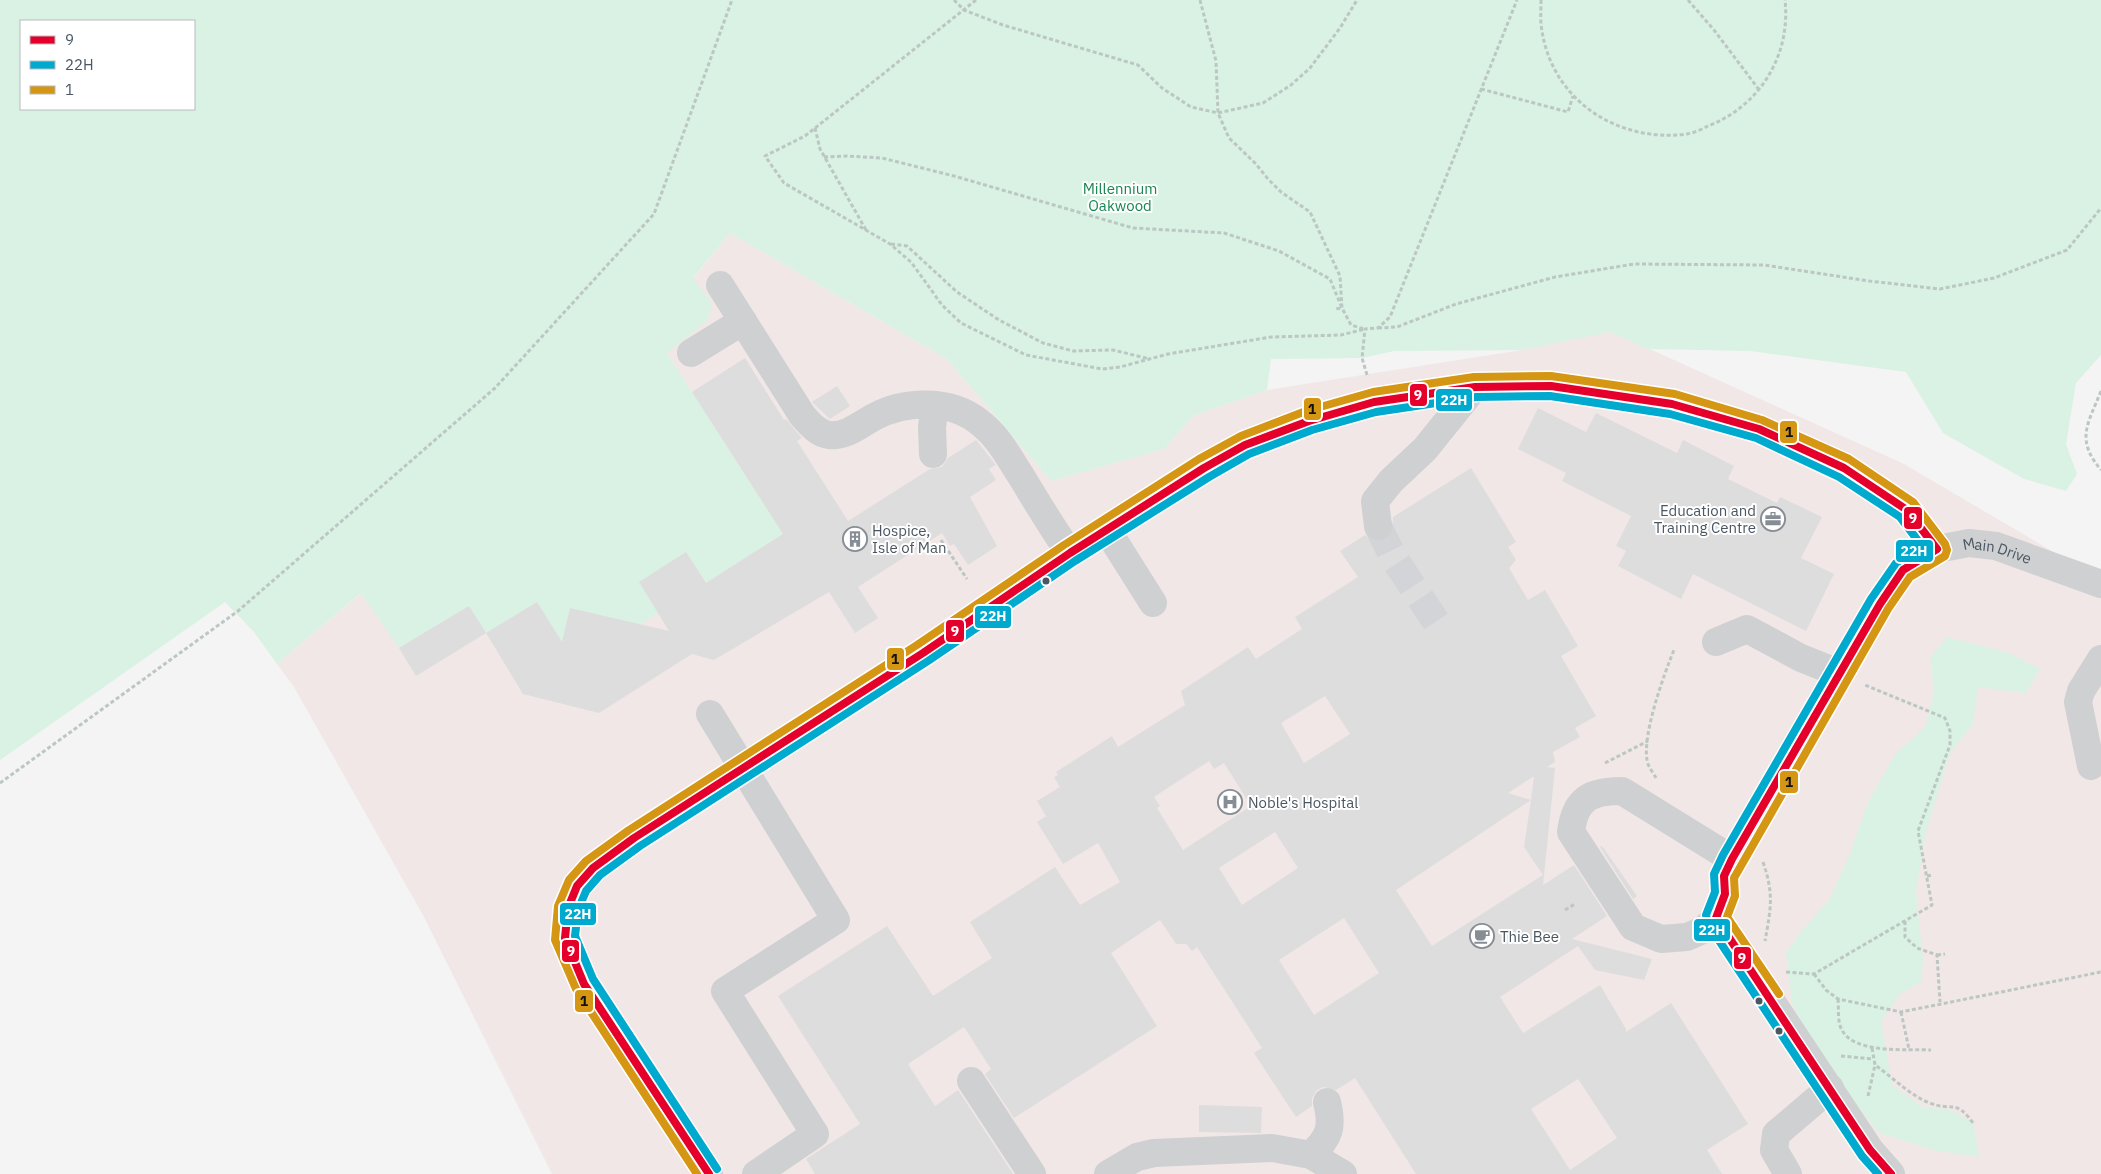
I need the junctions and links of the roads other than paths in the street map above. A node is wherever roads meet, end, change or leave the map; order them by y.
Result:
1 (720, 285) dead end
2 (743, 321) junction
3 (691, 353) dead end
4 (1475, 386) junction
5 (935, 405) junction
6 (933, 454) dead end
7 (1378, 526) tunnel mouth
8 (1107, 530) junction
9 (1937, 550) junction
10 (1070, 553) junction
11 (2101, 584) edge
12 (1153, 603) dead end
13 (1716, 642) dead end
14 (2101, 659) edge
15 (1850, 678) junction
16 (710, 714) dead end
17 (2091, 766) dead end
18 (743, 769) junction
19 (1732, 859) junction
20 (1716, 918) junction
21 (971, 1081) dead end
22 (1830, 1088) junction
23 (1328, 1102) dead end
24 (1311, 1155) junction
25 (709, 1174) edge
26 (756, 1174) edge
27 (1032, 1174) edge
28 (1108, 1174) edge
29 (1343, 1174) edge
30 (1788, 1174) edge
31 (1892, 1174) edge

1 - 2 street
2 - 3 street
2 - 5 street
4 - 7 street
4 - 8 street
4 - 9 street
5 - 6 street
5 - 10 street
8 - 10 street
8 - 12 street
9 - 11 street, Main Drive
9 - 15 street, Main Drive
10 - 18 street
13 - 15 street
14 - 17 street
15 - 19 street, Main Drive
16 - 18 street
18 - 25 street
18 - 26 street
19 - 20 street, Main Drive
19 - 20 street
20 - 22 street
21 - 27 street
22 - 30 street
22 - 31 street
23 - 24 street
24 - 28 street
24 - 29 street

